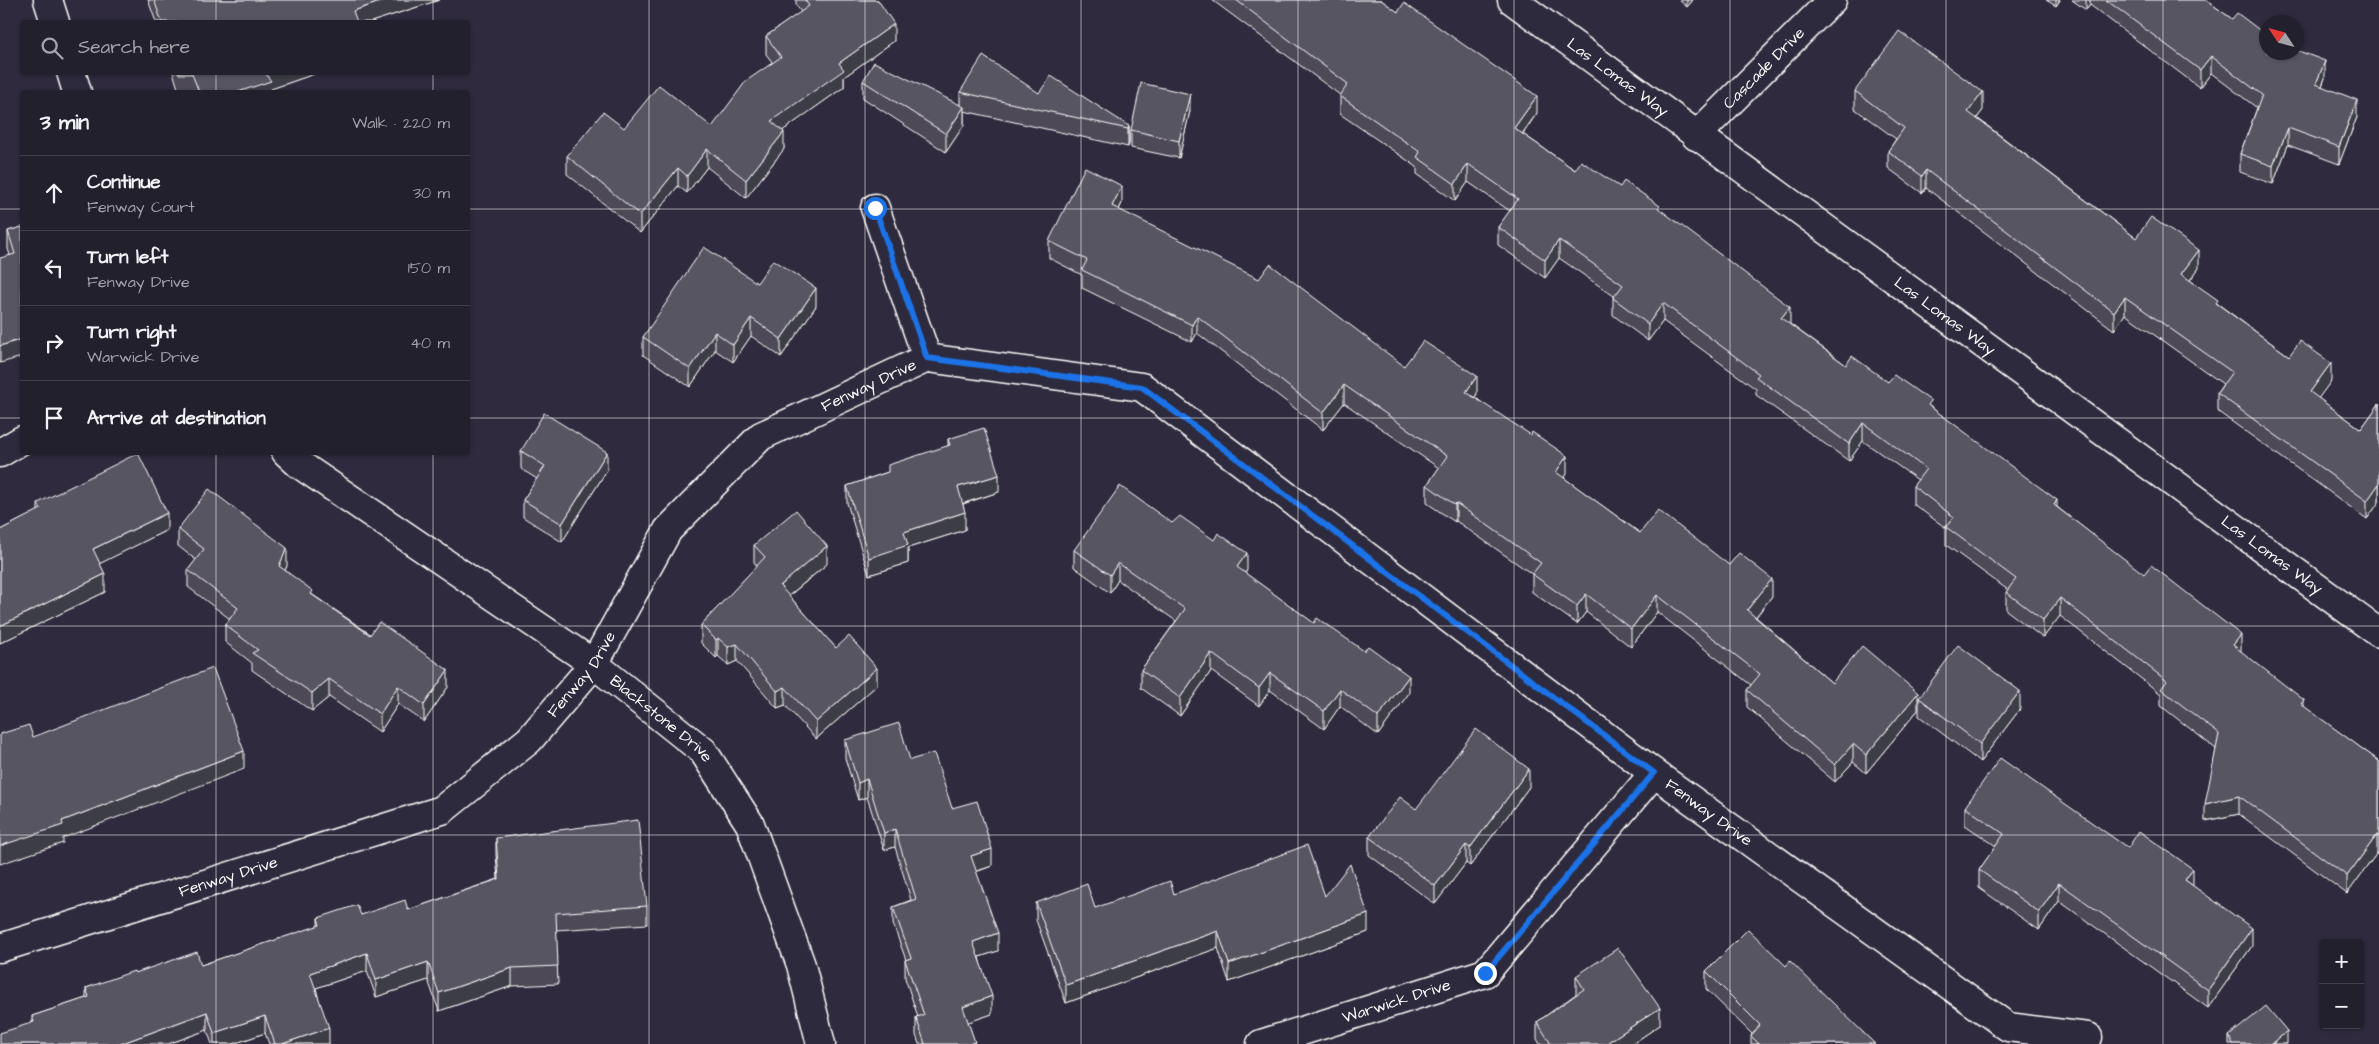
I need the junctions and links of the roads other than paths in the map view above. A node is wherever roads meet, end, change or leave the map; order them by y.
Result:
1 (48, 0) edge
2 (1512, 0) edge
3 (1832, 0) edge
4 (54, 20) edge
5 (72, 75) edge
6 (76, 90) edge
7 (1696, 136) junction
8 (875, 208) dead end
9 (927, 358) junction
10 (20, 441) edge
11 (0, 452) edge
12 (290, 455) edge
13 (2379, 633) edge
14 (594, 664) junction
15 (1654, 773) junction
16 (0, 948) edge
17 (2088, 1037) dead end
18 (821, 1044) edge
19 (1261, 1044) edge

1 - 4 street
2 - 7 street, Las Lomas Way
3 - 7 street, Cascade Drive
5 - 6 street
7 - 13 street, Las Lomas Way
8 - 9 street
9 - 14 street, Fenway Drive
9 - 15 street, Fenway Drive
10 - 11 street
12 - 14 street, Blackstone Drive
14 - 16 street, Fenway Drive
14 - 18 street, Blackstone Drive
15 - 17 street, Fenway Drive
15 - 19 street, Warwick Drive

